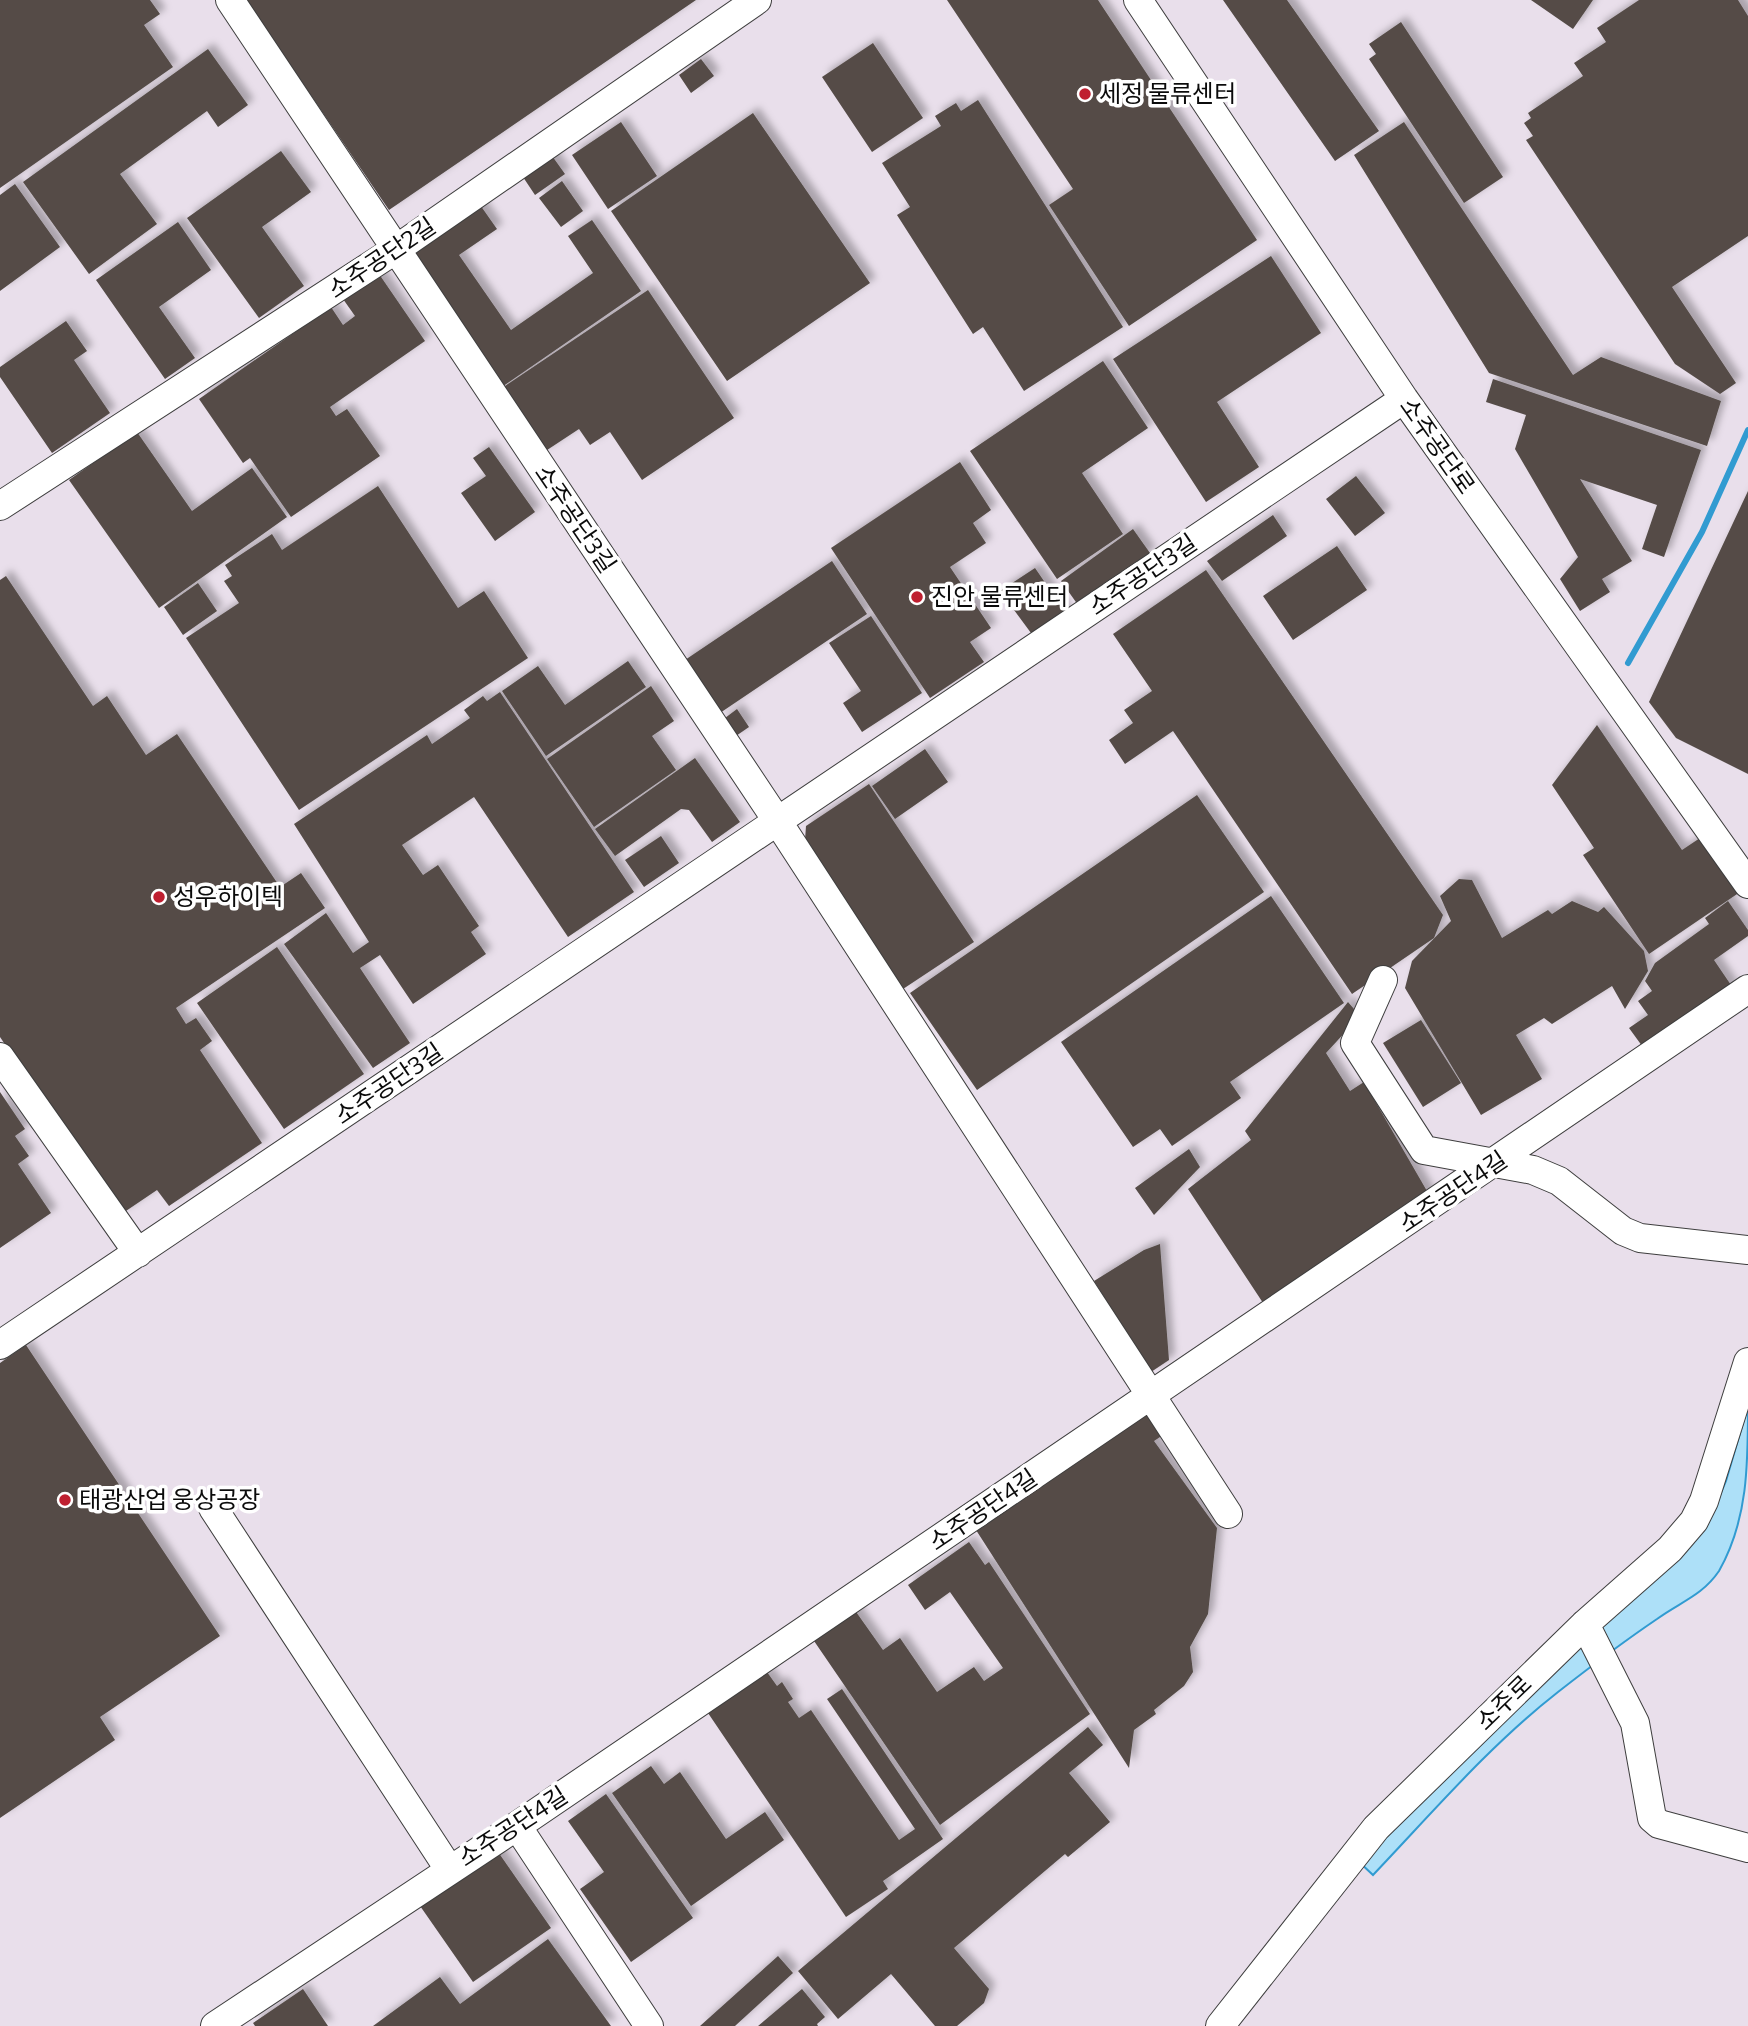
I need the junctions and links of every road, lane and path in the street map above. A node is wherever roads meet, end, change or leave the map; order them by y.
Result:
1 (230, 0) edge
2 (757, 0) edge
3 (1138, 0) edge
4 (395, 250) junction
5 (1404, 399) junction
6 (0, 506) edge
7 (778, 822) junction
8 (1748, 884) edge
9 (1383, 979) dead end
10 (1748, 989) edge
11 (0, 1057) edge
12 (1493, 1164) junction
13 (1748, 1250) edge
14 (138, 1253) junction
15 (0, 1345) edge
16 (1748, 1362) edge
17 (1152, 1395) junction
18 (213, 1508) dead end
19 (1227, 1514) dead end
20 (1585, 1625) junction
21 (517, 1826) junction
22 (1748, 1848) edge
23 (449, 1870) junction
24 (215, 2026) edge
25 (649, 2026) edge
26 (1220, 2026) edge

1 - 4 street, 소주공단3길
2 - 4 street, 소주공단2길
3 - 5 street, 소주공단로
4 - 6 street, 소주공단2길
4 - 7 street, 소주공단3길
5 - 7 street, 소주공단3길
5 - 8 street, 소주공단로
7 - 14 street, 소주공단3길
7 - 17 street
9 - 12 street
10 - 12 street, 소주공단4길
11 - 14 street
12 - 13 street
12 - 17 street, 소주공단4길
14 - 15 street, 소주공단3길
16 - 20 street, 소주로
17 - 19 street
17 - 21 street, 소주공단4길
18 - 23 street
20 - 22 street
20 - 26 street, 소주로
21 - 23 street, 소주공단4길
21 - 25 street
23 - 24 street, 소주공단4길

